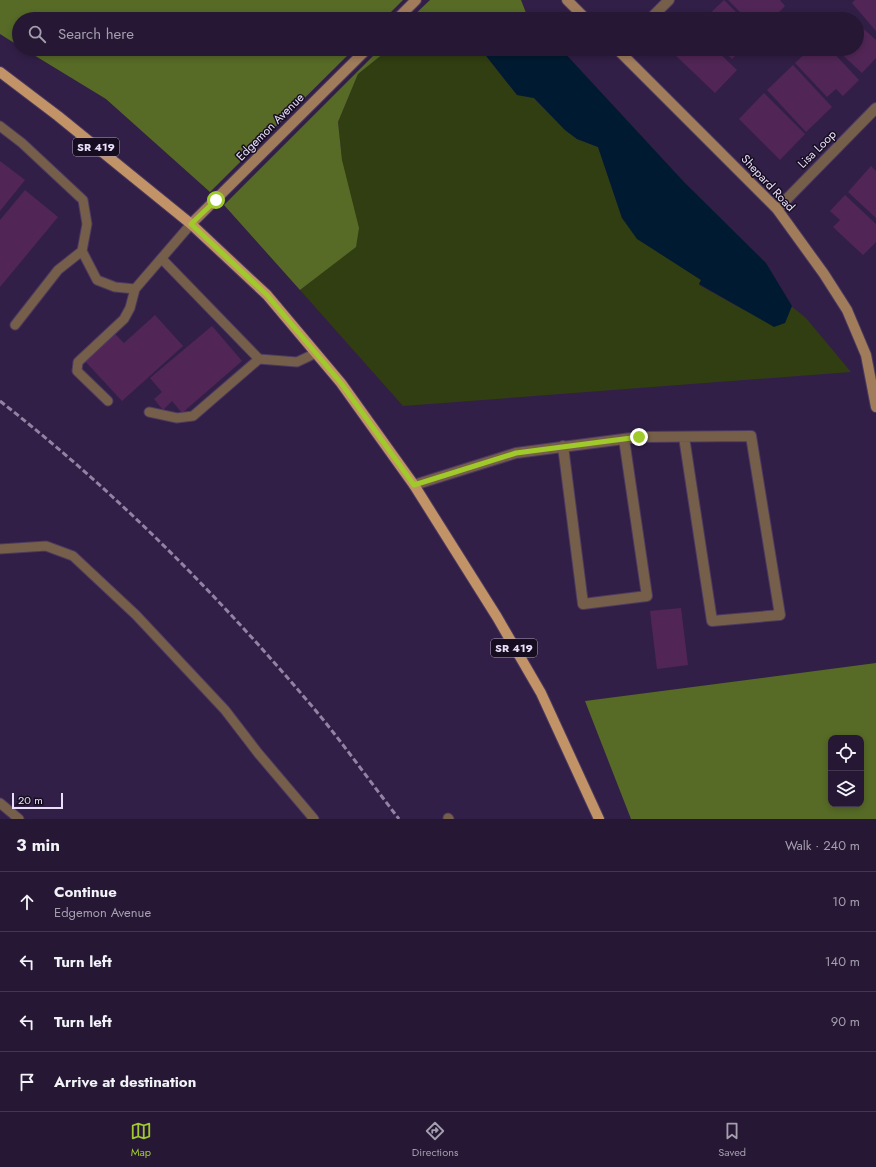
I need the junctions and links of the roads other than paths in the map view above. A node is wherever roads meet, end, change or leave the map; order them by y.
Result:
1 (416, 0) edge
2 (567, 0) edge
3 (669, 0) edge
4 (404, 12) edge
5 (579, 12) edge
6 (657, 12) edge
7 (360, 56) edge
8 (625, 56) edge
9 (0, 72) edge
10 (876, 108) edge
11 (0, 126) edge
12 (776, 209) junction
13 (191, 224) junction
14 (82, 251) junction
15 (162, 259) junction
16 (136, 289) junction
17 (15, 325) dead end
18 (316, 353) junction
19 (259, 359) junction
20 (108, 401) dead end
21 (876, 407) edge
22 (149, 412) dead end
23 (684, 437) junction
24 (624, 439) junction
25 (564, 446) junction
26 (414, 485) junction
27 (0, 549) edge
28 (0, 803) edge
29 (19, 819) edge
30 (314, 819) edge
31 (599, 819) edge

1 - 4 street
2 - 5 street
3 - 6 street
7 - 13 street, Edgemon Avenue
8 - 12 street, Shepard Road
9 - 13 main road, SR 419
10 - 12 street, Lisa Loop
11 - 14 lane
12 - 21 street, Shepard Road
13 - 15 lane
13 - 18 main road, SR 419
14 - 16 lane
14 - 17 lane
15 - 16 lane
15 - 19 lane
16 - 20 lane
18 - 19 lane
18 - 26 main road, SR 419
19 - 22 lane
23 - 23 street
23 - 24 street
24 - 25 street
24 - 25 street
25 - 26 street
26 - 31 main road, SR 419
27 - 30 lane
28 - 29 lane

